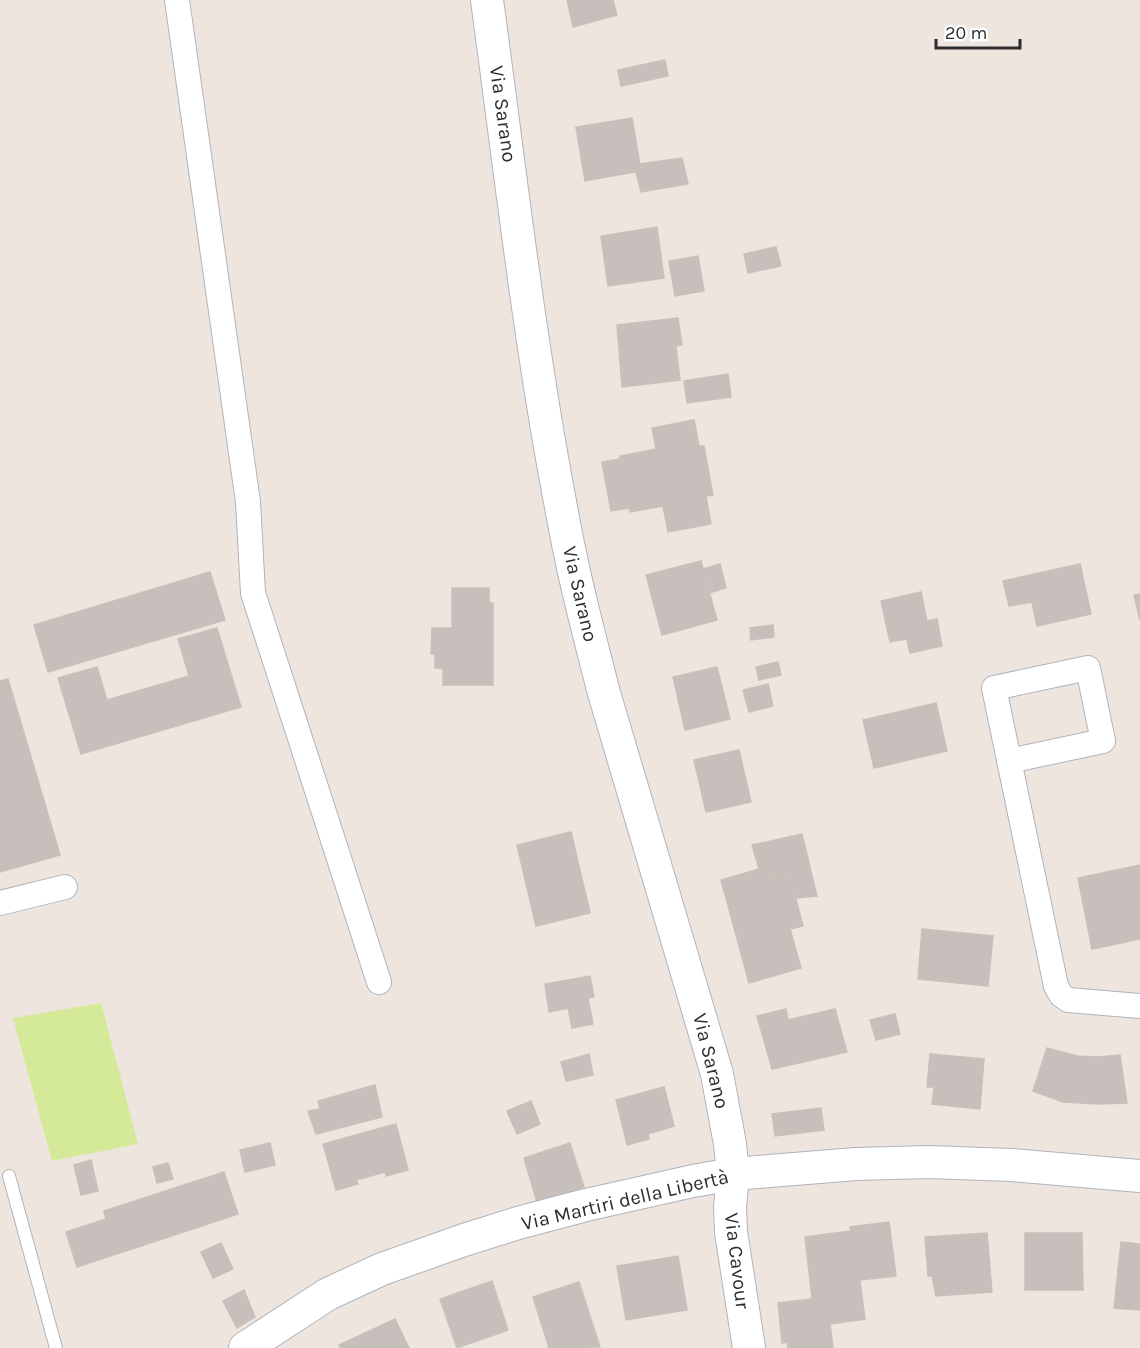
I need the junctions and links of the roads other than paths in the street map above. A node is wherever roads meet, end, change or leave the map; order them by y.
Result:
1 (177, 0) edge
2 (487, 0) edge
3 (1009, 761) junction
4 (65, 887) dead end
5 (0, 903) edge
6 (379, 982) dead end
7 (1140, 1006) edge
8 (733, 1174) junction
9 (9, 1176) dead end
10 (1140, 1176) edge
11 (56, 1348) edge
12 (245, 1348) edge
13 (749, 1348) edge

1 - 6 street
2 - 8 street, Via Sarano
3 - 3 street
3 - 7 street
4 - 5 street
8 - 10 street, Via Martiri della Libertà
8 - 12 street, Via Martiri della Libertà
8 - 13 street, Via Cavour
9 - 11 lane

